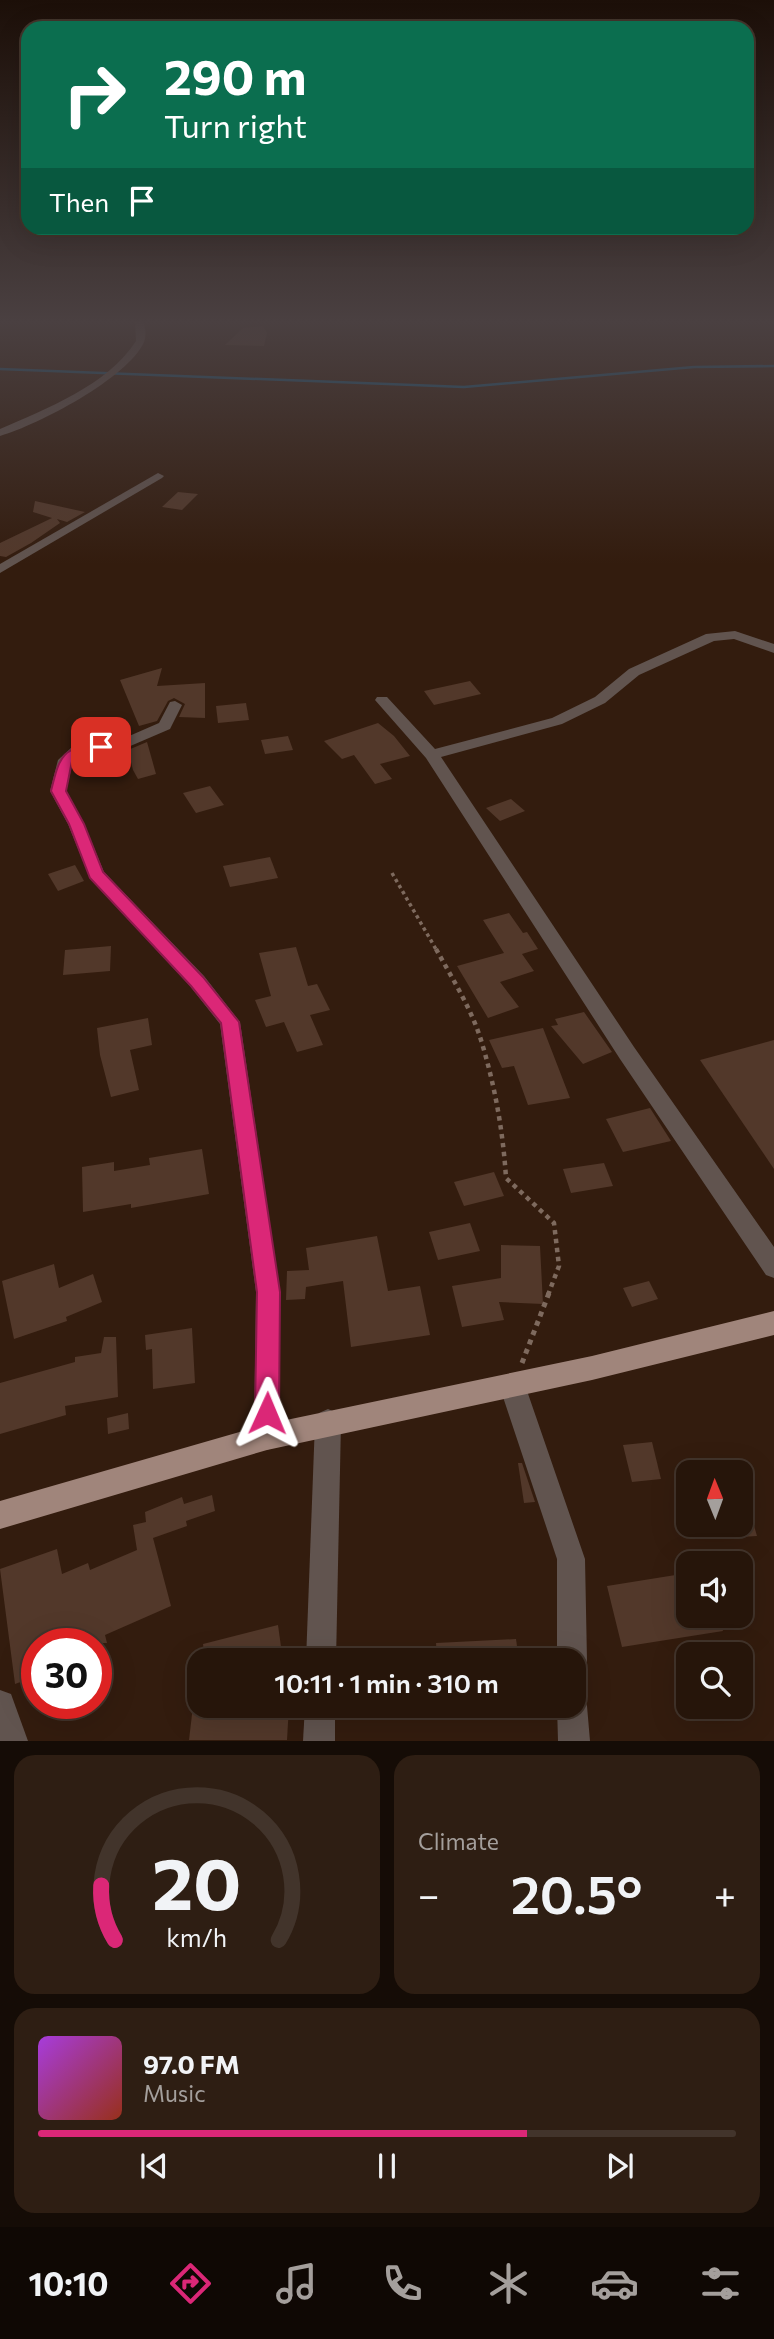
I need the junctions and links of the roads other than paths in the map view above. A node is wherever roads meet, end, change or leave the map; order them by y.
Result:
1 (67, 401) edge
2 (0, 433) edge
3 (158, 476) dead end
4 (0, 569) edge
5 (774, 649) edge
6 (382, 700) dead end
7 (175, 705) dead end
8 (432, 755) junction
9 (773, 1262) edge
10 (774, 1323) edge
11 (512, 1385) junction
12 (328, 1422) junction
13 (267, 1437) junction
14 (0, 1515) edge
15 (321, 1648) edge
16 (572, 1648) edge
17 (0, 1705) edge
18 (320, 1718) edge
19 (573, 1718) edge
20 (12, 1741) edge
21 (319, 1741) edge
22 (574, 1741) edge

1 - 2 street
3 - 4 street
5 - 8 street
6 - 8 street
7 - 13 street
8 - 9 street
10 - 11 main road
11 - 12 main road
11 - 16 street
12 - 13 main road
12 - 15 street
13 - 14 main road
17 - 20 street
18 - 21 street
19 - 22 street

